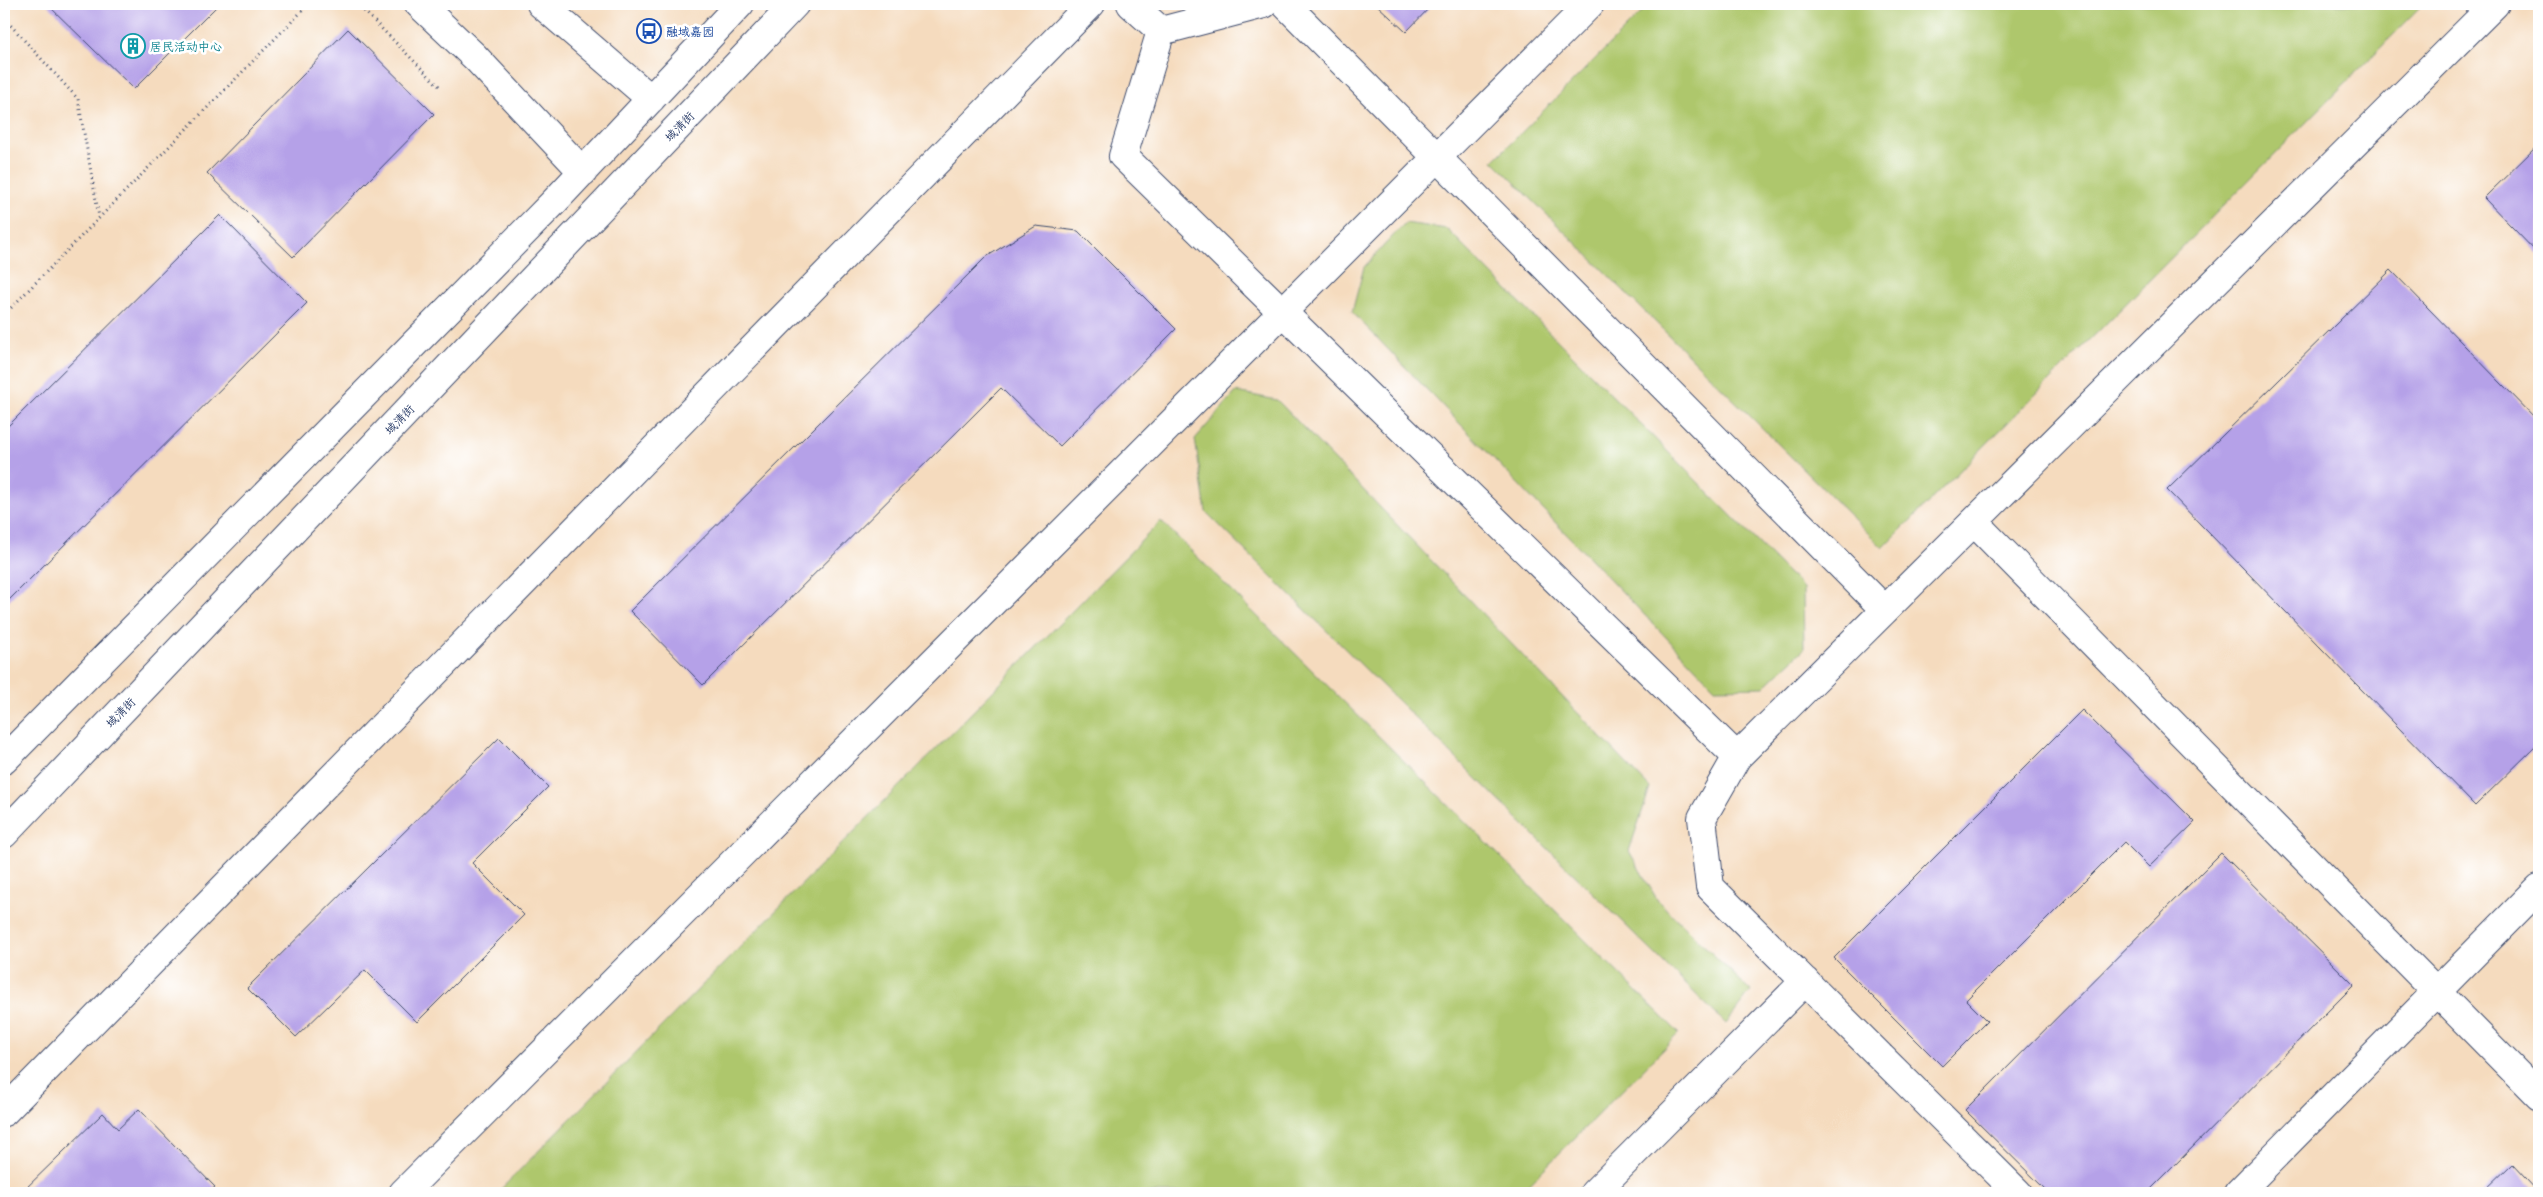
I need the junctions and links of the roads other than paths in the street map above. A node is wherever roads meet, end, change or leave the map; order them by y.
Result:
1 (419, 4) edge
2 (542, 4) edge
3 (740, 4) edge
4 (795, 4) edge
5 (1091, 4) edge
6 (1132, 4) edge
7 (1264, 4) edge
8 (1285, 4) edge
9 (1590, 4) edge
10 (2495, 4) edge
11 (1161, 31) junction
12 (651, 99) junction
13 (1437, 157) junction
14 (583, 172) junction
15 (1282, 312) junction
16 (1974, 522) junction
17 (1884, 610) junction
18 (1737, 757) junction
19 (4, 760) edge
20 (4, 834) edge
21 (2539, 888) edge
22 (1805, 981) junction
23 (2437, 992) junction
24 (2539, 1096) edge
25 (4, 1112) edge
26 (403, 1193) edge
27 (1594, 1193) edge
28 (2018, 1193) edge
29 (2238, 1193) edge

1 - 14 street
2 - 12 street
3 - 12 street
4 - 20 street, 域清街
5 - 25 street
6 - 11 street
7 - 11 street
8 - 13 street
9 - 13 street
10 - 16 street
11 - 15 street
12 - 14 street
13 - 15 street
13 - 17 street
14 - 19 street
15 - 18 street
15 - 26 street
16 - 17 street
16 - 23 street
17 - 18 street
18 - 22 street
21 - 23 street
22 - 27 street
22 - 28 street
23 - 24 street
23 - 29 street

